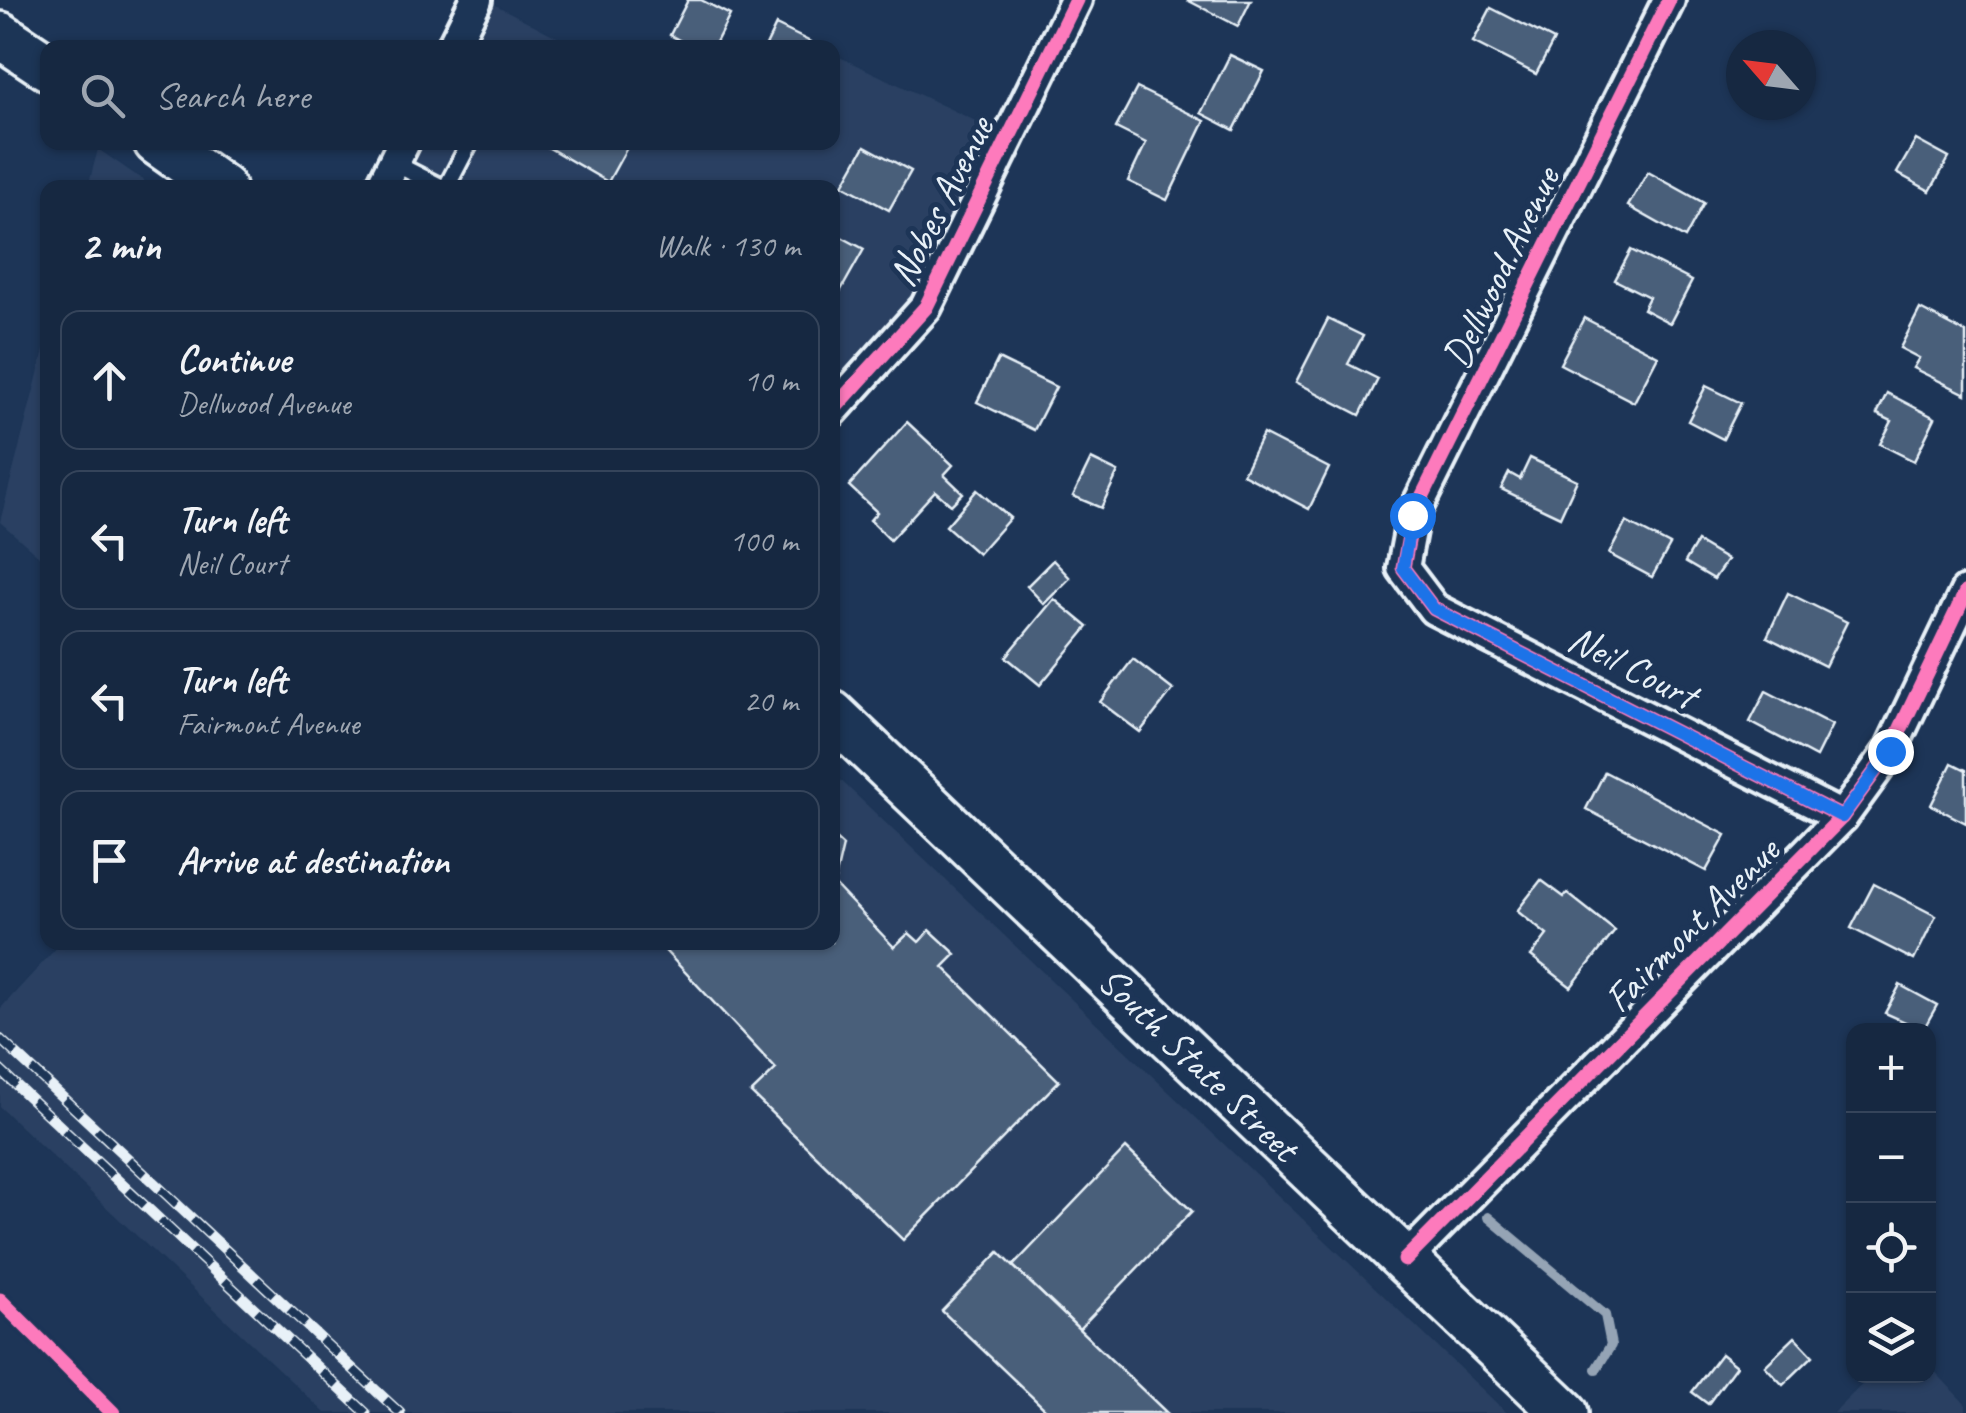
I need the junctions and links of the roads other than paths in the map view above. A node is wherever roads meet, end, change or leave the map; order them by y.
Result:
1 (476, 0) edge
2 (1076, 0) edge
3 (1668, 0) edge
4 (0, 35) edge
5 (456, 40) edge
6 (40, 62) edge
7 (169, 150) edge
8 (466, 150) edge
9 (393, 164) edge
10 (208, 180) edge
11 (428, 180) edge
12 (449, 180) edge
13 (840, 402) edge
14 (1403, 568) joint
15 (1966, 592) edge
16 (840, 722) edge
17 (1842, 817) junction
18 (1405, 1260) junction
19 (1566, 1413) edge

1 - 5 street
2 - 13 street, Nobes Avenue
3 - 14 street, Dellwood Avenue
4 - 6 main road
7 - 10 main road
8 - 12 lane
9 - 11 lane
14 - 17 street, Neil Court
15 - 17 street, Fairmont Avenue
16 - 18 main road, South State Street
17 - 18 street, Fairmont Avenue
18 - 19 main road, South State Street

